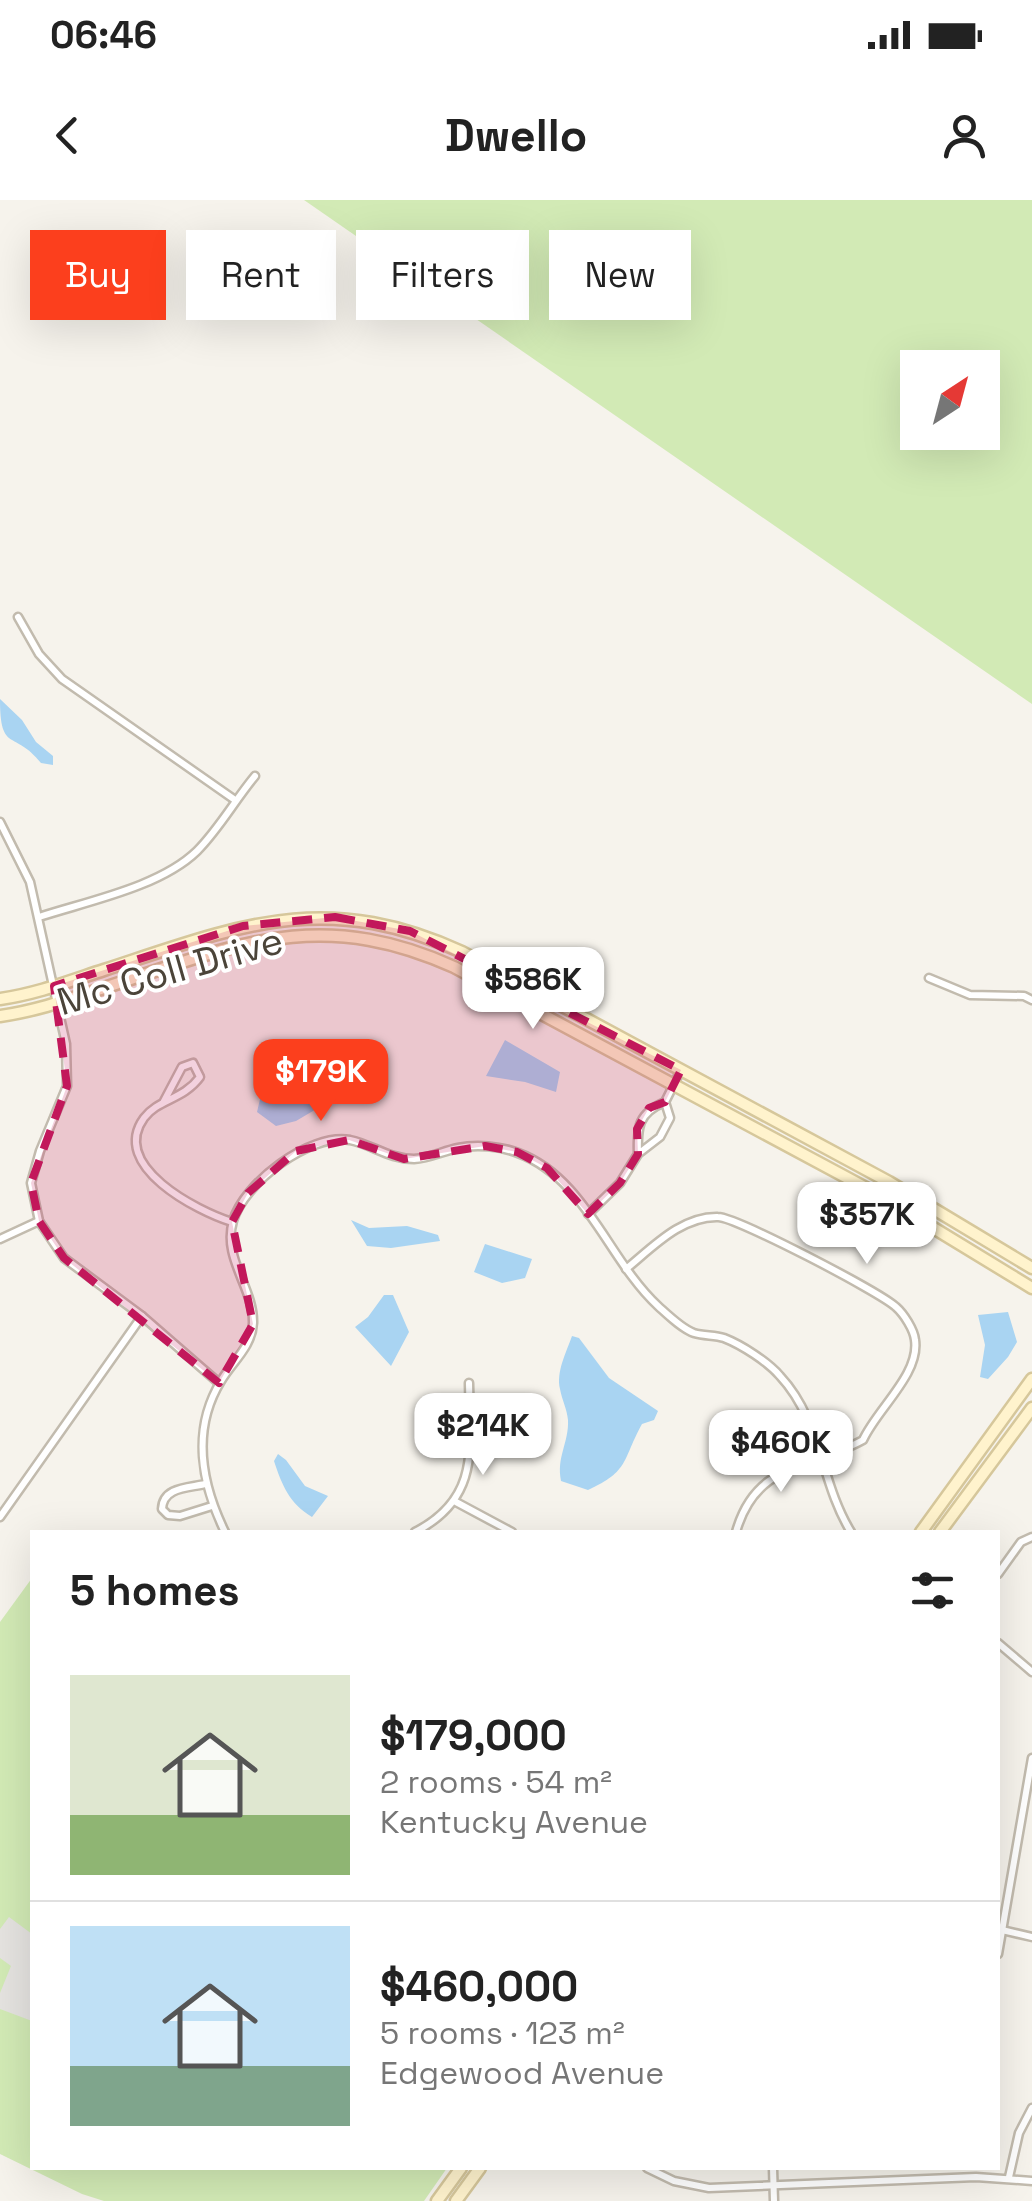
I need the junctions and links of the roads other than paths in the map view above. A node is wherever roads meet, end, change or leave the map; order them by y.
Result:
1 (18, 617) dead end
2 (255, 776) dead end
3 (236, 800) junction
4 (0, 822) edge
5 (40, 918) junction
6 (928, 978) dead end
7 (54, 986) junction
8 (0, 999) edge
9 (1032, 1000) edge
10 (58, 1003) junction
11 (0, 1016) edge
12 (681, 1070) junction
13 (674, 1085) junction
14 (665, 1102) junction
15 (163, 1103) junction
16 (638, 1154) junction
17 (588, 1214) junction
18 (39, 1221) junction
19 (232, 1222) junction
20 (0, 1240) edge
21 (1032, 1268) edge
22 (626, 1270) junction
23 (1032, 1288) edge
24 (142, 1316) junction
25 (1032, 1379) edge
26 (220, 1383) junction
27 (468, 1383) dead end
28 (1032, 1408) edge
29 (822, 1456) junction
30 (205, 1484) junction
31 (456, 1502) junction
32 (212, 1506) junction
33 (0, 1517) edge
34 (224, 1530) edge
35 (418, 1530) edge
36 (508, 1530) edge
37 (737, 1530) edge
38 (850, 1530) edge
39 (922, 1530) edge
40 (941, 1530) edge
41 (1032, 1537) edge
42 (1000, 1571) edge
43 (1000, 1645) edge
44 (1032, 1672) edge
45 (1032, 1758) edge
46 (1028, 1807) edge
47 (1002, 1930) junction
48 (1032, 1937) edge
49 (1000, 1942) edge
50 (1032, 2108) edge
51 (460, 2170) edge
52 (479, 2170) edge
53 (651, 2170) edge
54 (773, 2170) edge
55 (1009, 2177) junction
56 (1032, 2181) edge
57 (774, 2185) junction
58 (438, 2201) edge
59 (456, 2201) edge
60 (774, 2201) edge

1 - 3 street
2 - 3 street
3 - 5 street
4 - 5 street
5 - 7 street
6 - 9 street
7 - 8 main road, Mc Coll Drive
7 - 10 street
7 - 12 main road, Mc Coll Drive
10 - 11 main road, Mc Coll Drive
10 - 13 main road, Mc Coll Drive
10 - 18 street
12 - 13 street
12 - 21 main road, Mc Coll Drive
13 - 14 street
13 - 23 main road, Mc Coll Drive
14 - 16 street
14 - 16 street
15 - 15 street
15 - 19 street
16 - 17 street
17 - 19 street
17 - 22 street
18 - 20 street
18 - 24 street
19 - 26 street
22 - 29 street
22 - 29 street
24 - 26 street
24 - 33 street
25 - 39 main road
26 - 30 street
27 - 31 street
28 - 40 main road
29 - 37 street
29 - 38 street
30 - 32 street
30 - 32 street
31 - 35 street
31 - 36 street
32 - 34 street
41 - 42 street
43 - 44 street
45 - 46 street
46 - 47 street
47 - 48 street
47 - 49 street
50 - 55 street
51 - 58 main road
52 - 59 main road
53 - 57 street
54 - 57 street
55 - 56 street
55 - 57 street
57 - 60 street

